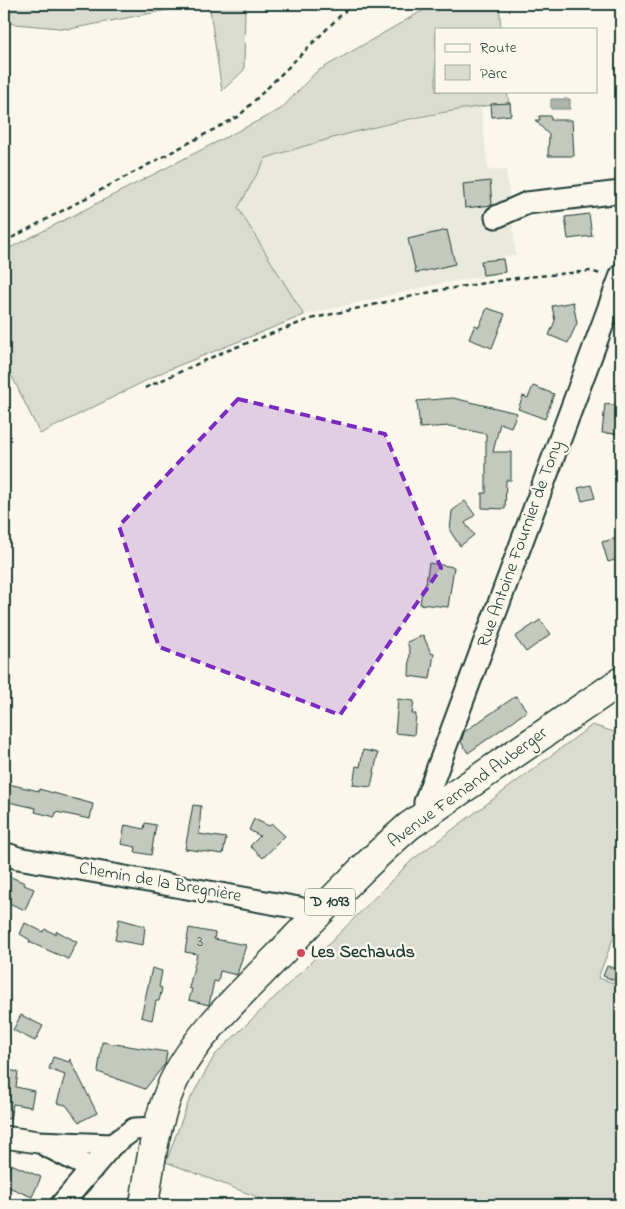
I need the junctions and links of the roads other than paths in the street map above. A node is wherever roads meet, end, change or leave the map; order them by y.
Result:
1 (621, 192) edge
2 (496, 217) dead end
3 (619, 280) edge
4 (621, 681) edge
5 (425, 814) junction
6 (4, 853) edge
7 (315, 918) junction
8 (156, 1128) junction
9 (4, 1137) edge
10 (38, 1142) junction
11 (112, 1145) junction
12 (92, 1169) junction
13 (62, 1205) edge
14 (144, 1205) edge

1 - 2 street
3 - 5 street, Rue Antoine Fournier de Tony
4 - 5 main road, Avenue Fernand Auberger / D 1093
5 - 7 main road, Avenue Fernand Auberger / D 1093
6 - 7 street, Chemin de la Bregnière
7 - 8 main road, Avenue Fernand Auberger / D 1093
8 - 11 street
8 - 14 main road, Avenue Fernand Auberger / D 1093
9 - 10 street
10 - 11 street
10 - 12 street
11 - 12 street
12 - 13 street

